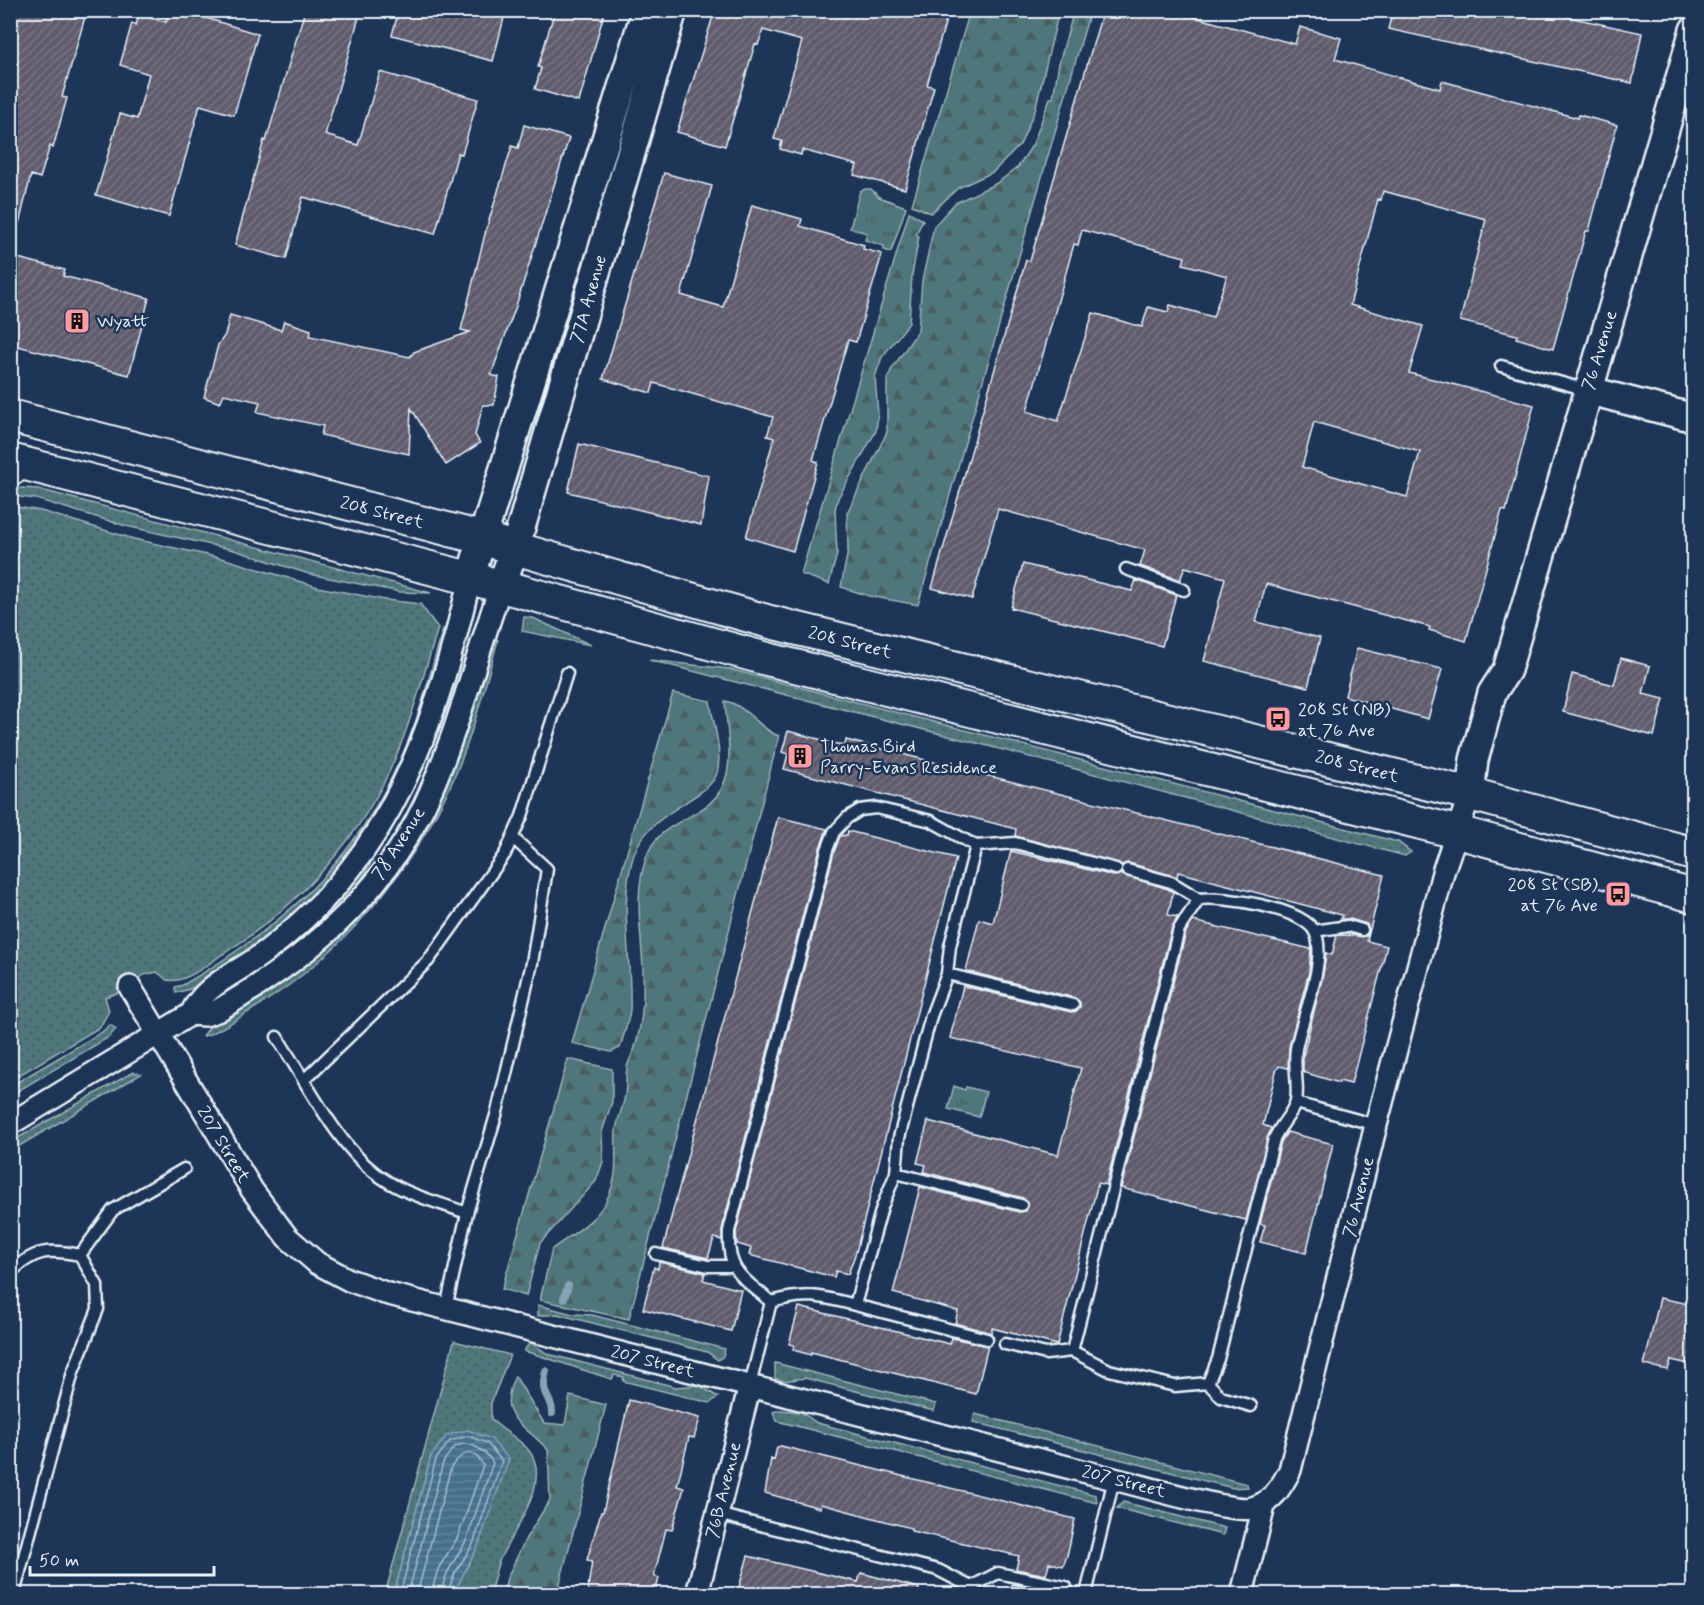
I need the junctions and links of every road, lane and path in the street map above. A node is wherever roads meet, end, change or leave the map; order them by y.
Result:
1 (646, 10) edge
2 (673, 10) edge
3 (1694, 30) edge
4 (1501, 366) dead end
5 (1587, 390) junction
6 (10, 417) edge
7 (1694, 418) edge
8 (19, 470) edge
9 (484, 538) junction
10 (515, 548) junction
11 (1126, 569) dead end
12 (470, 578) junction
13 (501, 586) junction
14 (1184, 590) dead end
15 (567, 673) dead end
16 (1470, 794) junction
17 (1457, 832) junction
18 (513, 838) junction
19 (976, 846) junction
20 (1694, 854) edge
21 (1694, 896) edge
22 (1199, 899) junction
23 (1362, 930) dead end
24 (1314, 931) junction
25 (947, 974) junction
26 (130, 987) dead end
27 (1073, 1005) dead end
28 (191, 1014) junction
29 (159, 1034) junction
30 (277, 1037) dead end
31 (304, 1078) junction
32 (1296, 1103) junction
33 (10, 1124) edge
34 (1376, 1125) junction
35 (184, 1169) dead end
36 (896, 1173) junction
37 (1021, 1205) dead end
38 (467, 1214) junction
39 (656, 1254) dead end
40 (80, 1255) junction
41 (732, 1266) junction
42 (10, 1273) edge
43 (771, 1302) junction
44 (855, 1305) junction
45 (446, 1308) junction
46 (987, 1339) dead end
47 (1005, 1344) dead end
48 (1072, 1351) junction
49 (1208, 1383) junction
50 (750, 1385) junction
51 (1251, 1406) dead end
52 (1114, 1479) junction
53 (1265, 1502) junction
54 (717, 1514) junction
55 (1066, 1587) dead end
56 (972, 1591) edge
57 (14, 1594) edge
58 (697, 1594) edge
59 (1086, 1594) edge
60 (1242, 1594) edge

1 - 9 street, 77A Avenue
2 - 10 street, 77A Avenue
3 - 5 street, 76 Avenue
4 - 5 lane
5 - 7 street
5 - 16 street, 76 Avenue
6 - 9 main road, 208 Street
8 - 12 main road, 208 Street
9 - 10 main road, 208 Street
9 - 12 street, 77A Avenue
10 - 13 street, 77A Avenue
10 - 16 main road, 208 Street
11 - 14 lane
12 - 13 main road, 208 Street
12 - 28 street, 78 Avenue
13 - 17 main road, 208 Street
13 - 28 street, 78 Avenue
15 - 18 lane
16 - 17 street, 76 Avenue
16 - 20 main road, 208 Street
17 - 21 main road, 208 Street
17 - 34 street, 76 Avenue
18 - 31 lane
18 - 38 lane
19 - 22 lane
19 - 25 lane
19 - 41 lane
22 - 24 lane
22 - 48 lane
23 - 24 lane
24 - 32 lane
25 - 27 lane
25 - 36 lane
26 - 29 street, 207 Street
28 - 29 street, 78 Avenue
29 - 33 street, 78 Avenue
29 - 45 street, 207 Street
30 - 31 lane
31 - 38 lane
32 - 34 lane
32 - 49 lane
34 - 53 street, 76 Avenue
35 - 40 lane
36 - 37 lane
36 - 44 lane
38 - 45 lane
39 - 41 lane
40 - 42 lane
40 - 57 lane
41 - 43 lane
43 - 44 lane
43 - 50 lane
44 - 46 lane
45 - 50 street, 207 Street
47 - 48 lane
48 - 49 lane
49 - 51 lane
50 - 52 street, 207 Street
50 - 54 street, 76B Avenue
52 - 53 street, 207 Street
52 - 59 lane
53 - 60 street, 76 Avenue
54 - 56 lane
54 - 58 street, 76B Avenue
55 - 56 lane

